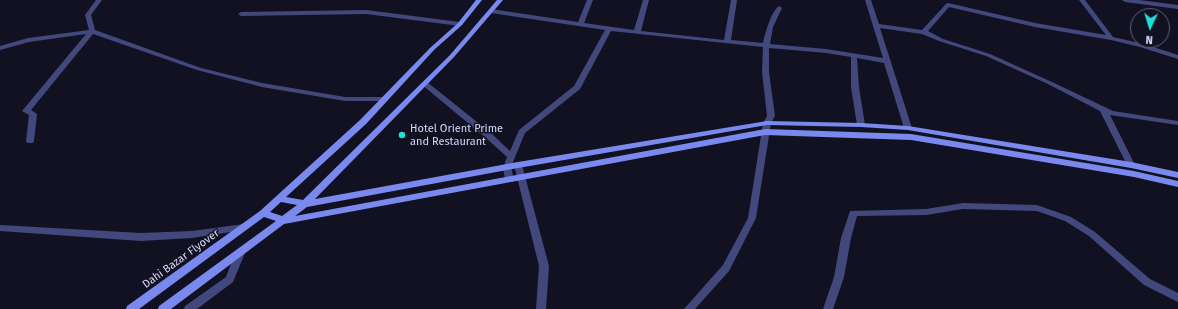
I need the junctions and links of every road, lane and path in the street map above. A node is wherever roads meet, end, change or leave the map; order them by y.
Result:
1 (99, 0) edge
2 (479, 0) edge
3 (500, 0) edge
4 (590, 0) edge
5 (646, 0) edge
6 (734, 0) edge
7 (868, 0) edge
8 (1082, 0) edge
9 (1125, 0) edge
10 (1178, 7) edge
11 (779, 8) dead end
12 (491, 11) junction
13 (241, 14) dead end
14 (460, 24) junction
15 (580, 25) junction
16 (875, 25) junction
17 (609, 29) junction
18 (92, 32) junction
19 (638, 32) junction
20 (924, 32) junction
21 (1110, 38) junction
22 (727, 42) junction
23 (766, 44) junction
24 (0, 48) edge
25 (854, 56) junction
26 (1178, 57) edge
27 (886, 61) junction
28 (425, 84) junction
29 (385, 99) junction
30 (1103, 109) junction
31 (767, 123) junction
32 (1178, 123) edge
33 (861, 125) junction
34 (908, 128) junction
35 (765, 132) junction
36 (864, 135) junction
37 (911, 137) junction
38 (30, 141) dead end
39 (511, 156) junction
40 (518, 165) junction
41 (1131, 165) junction
42 (507, 167) junction
43 (1134, 174) junction
44 (1178, 175) edge
45 (522, 177) junction
46 (510, 180) junction
47 (1178, 184) edge
48 (279, 198) junction
49 (305, 204) junction
50 (263, 213) junction
51 (285, 221) junction
52 (244, 227) junction
53 (0, 228) edge
54 (240, 253) junction
55 (1178, 298) edge
56 (131, 309) edge
57 (163, 309) edge
58 (189, 309) edge
59 (540, 309) edge
60 (689, 309) edge
61 (828, 309) edge

1 - 18 street
2 - 14 street, Dahi Bazar Flyover
3 - 12 street
4 - 15 street
5 - 19 street
6 - 22 street
7 - 16 street
8 - 21 street
9 - 10 street
11 - 23 street
12 - 15 street
12 - 28 street
13 - 14 street
14 - 29 street, Dahi Bazar Flyover
15 - 17 street
16 - 20 street
16 - 27 street
17 - 19 street
17 - 39 street
18 - 24 street
18 - 29 street
18 - 38 street
19 - 22 street
20 - 21 street
20 - 30 street
21 - 26 street
22 - 23 street
23 - 25 street
23 - 31 street
25 - 27 street
25 - 33 street
27 - 34 street
28 - 39 street
28 - 49 street
29 - 48 street, Dahi Bazar Flyover
30 - 32 street
30 - 41 street
31 - 33 street
31 - 35 street
31 - 40 street
33 - 34 street
33 - 36 street
34 - 37 street
34 - 41 street
35 - 36 street
35 - 45 street
35 - 60 street
36 - 37 street
37 - 43 street
39 - 42 street
40 - 42 street
40 - 45 street
41 - 43 street
41 - 44 street
42 - 46 street
42 - 49 street
43 - 47 street
45 - 46 street
45 - 59 street
46 - 51 street
48 - 49 street
48 - 50 street, Dahi Bazar Flyover
49 - 51 street
50 - 51 street
50 - 52 street, Dahi Bazar Flyover
51 - 54 street
52 - 53 street
52 - 56 street, Dahi Bazar Flyover
54 - 57 street
54 - 58 street
55 - 61 street

